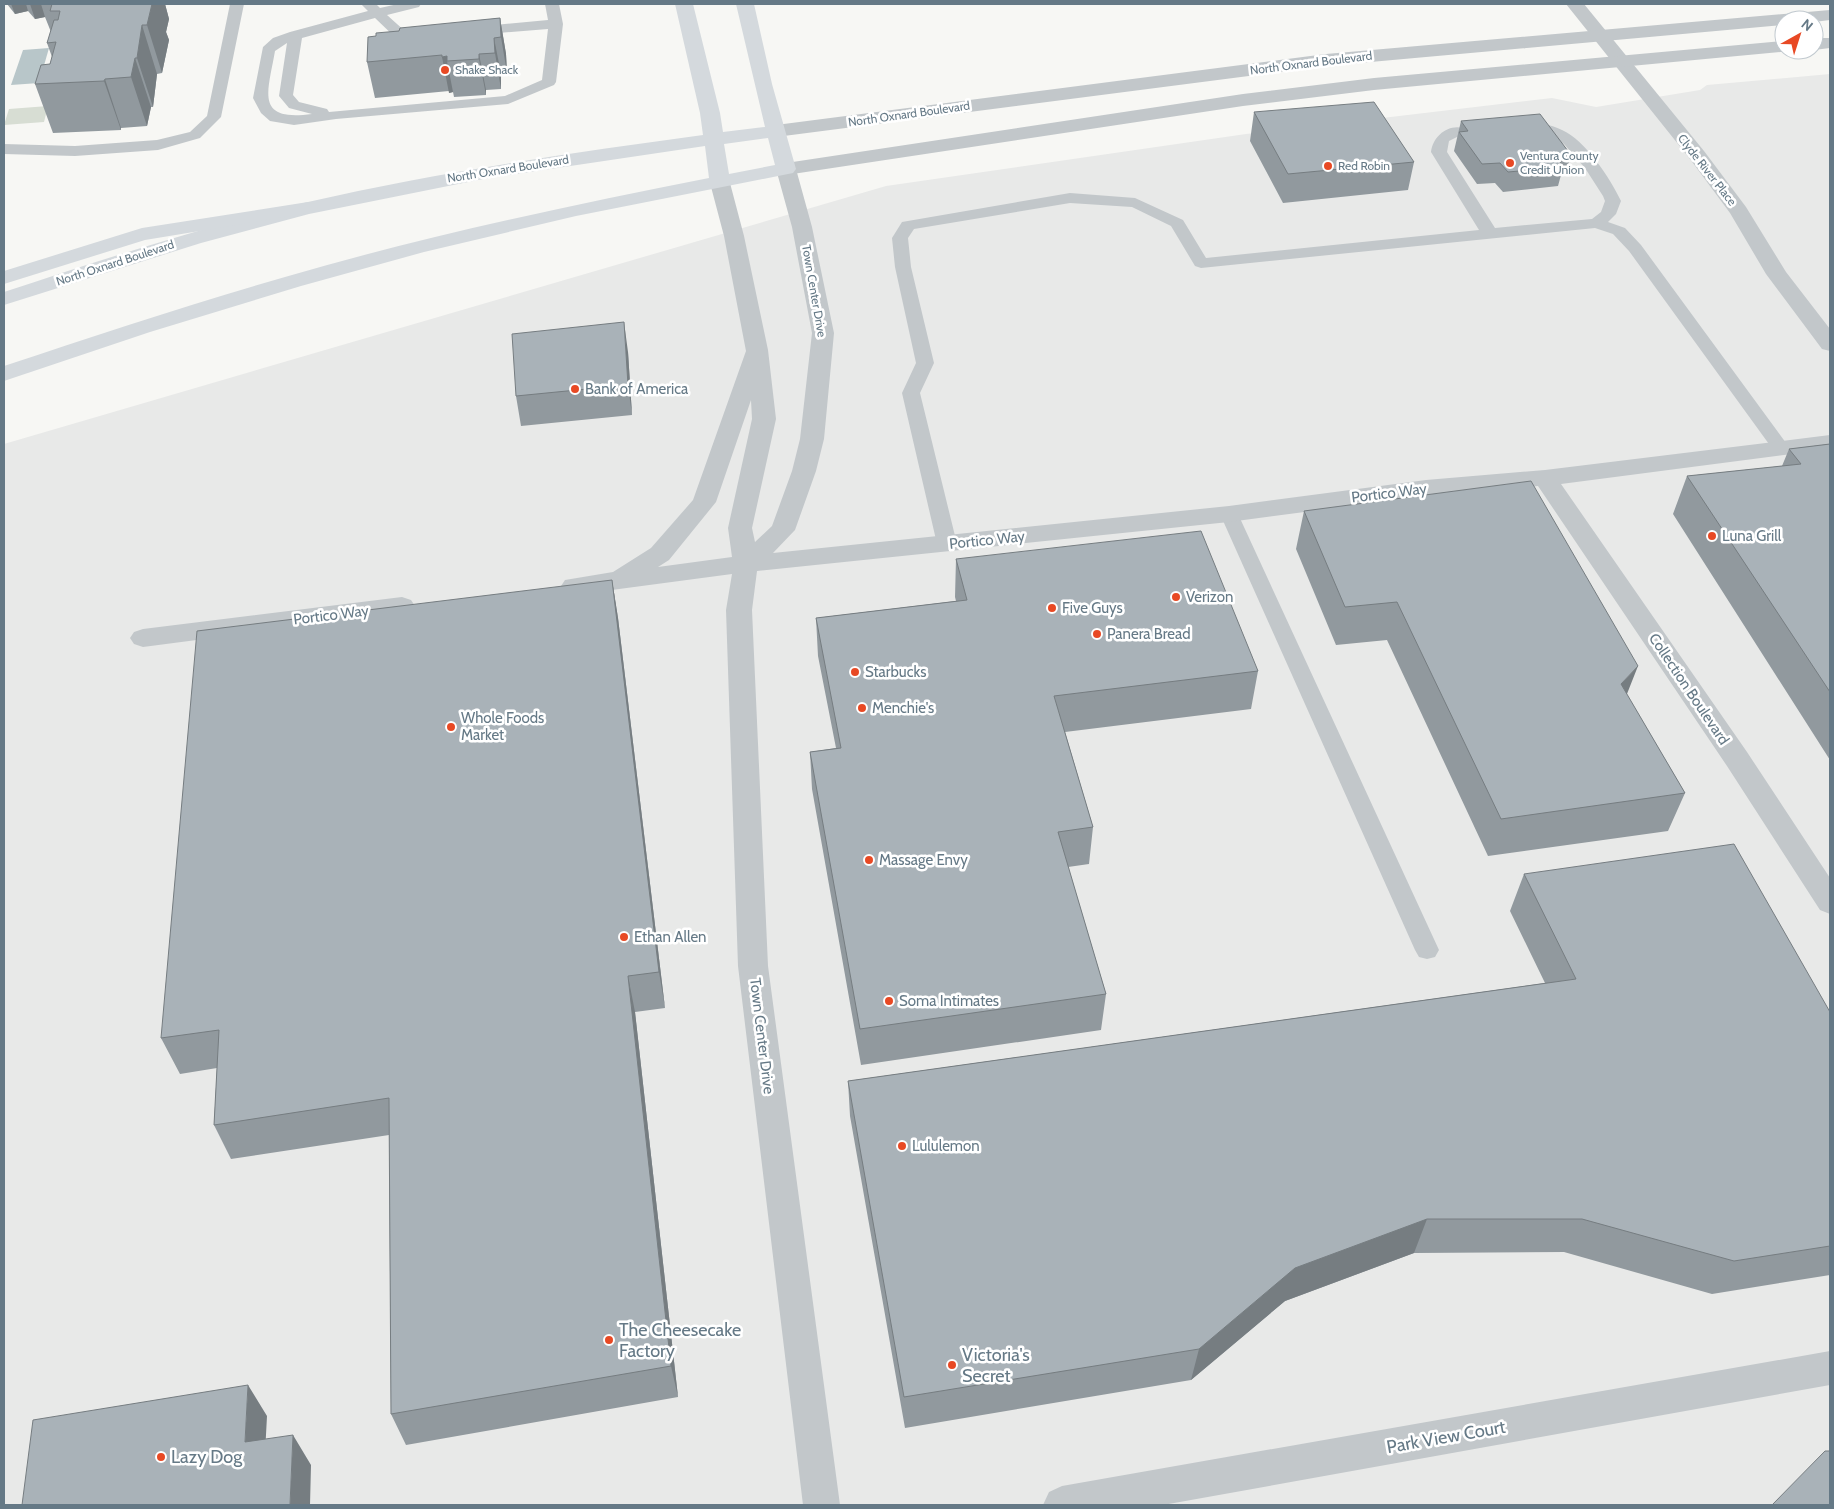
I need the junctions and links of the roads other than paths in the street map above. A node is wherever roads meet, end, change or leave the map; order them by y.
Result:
1 (237, 4) edge
2 (414, 4) edge
3 (552, 4) edge
4 (684, 4) edge
5 (745, 4) edge
6 (1575, 4) edge
7 (372, 8) edge
8 (1830, 15) edge
9 (556, 24) junction
10 (461, 32) edge
11 (1599, 34) junction
12 (295, 35) junction
13 (432, 35) edge
14 (1774, 48) edge
15 (1620, 61) junction
16 (336, 114) junction
17 (1508, 126) edge
18 (1458, 131) edge
19 (776, 132) junction
20 (714, 139) junction
21 (4, 149) edge
22 (786, 169) junction
23 (720, 183) junction
24 (308, 208) junction
25 (1596, 223) junction
26 (1490, 234) junction
27 (4, 278) edge
28 (4, 299) edge
29 (1830, 344) edge
30 (757, 350) junction
31 (4, 374) edge
32 (1830, 442) edge
33 (1780, 447) junction
34 (1545, 478) junction
35 (1229, 514) junction
36 (947, 544) junction
37 (746, 564) junction
38 (619, 580) junction
39 (552, 588) edge
40 (423, 604) edge
41 (143, 638) dead end
42 (1830, 902) edge
43 (1427, 950) dead end
44 (1830, 1368) edge
45 (822, 1505) edge
46 (1062, 1505) edge

1 - 21 lane
2 - 7 lane
3 - 9 lane
4 - 20 main road, Town Center Drive
5 - 19 main road, Town Center Drive
6 - 11 street, Clyde River Place
7 - 12 lane
7 - 13 lane
8 - 11 street, North Oxnard Boulevard
9 - 10 lane
9 - 16 lane
11 - 15 street, Clyde River Place
11 - 19 street, North Oxnard Boulevard
12 - 16 lane
12 - 16 lane
14 - 15 street, North Oxnard Boulevard
15 - 22 street, North Oxnard Boulevard
15 - 29 street, Clyde River Place
17 - 25 lane
18 - 26 lane
19 - 20 main road, North Oxnard Boulevard
19 - 22 main road, Town Center Drive
20 - 23 main road, Town Center Drive
20 - 24 main road, North Oxnard Boulevard
22 - 23 main road, North Oxnard Boulevard
22 - 37 street, Town Center Drive
23 - 30 street, Town Center Drive
23 - 31 main road, North Oxnard Boulevard
24 - 27 main road
24 - 28 main road, North Oxnard Boulevard
25 - 26 lane
25 - 33 lane
26 - 36 lane
30 - 37 street, Town Center Drive
30 - 38 street
32 - 33 street, Portico Way
33 - 34 street, Portico Way
34 - 35 street, Portico Way
34 - 42 street, Collection Boulevard
35 - 36 street, Portico Way
35 - 43 lane
36 - 37 street, Portico Way
37 - 38 street, Portico Way
37 - 45 street, Town Center Drive
38 - 39 street, Portico Way
40 - 41 street, Portico Way
44 - 46 street, Park View Court

